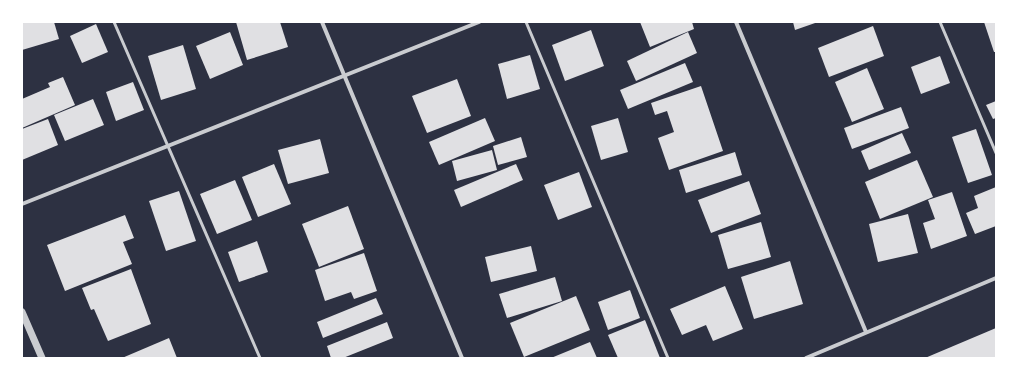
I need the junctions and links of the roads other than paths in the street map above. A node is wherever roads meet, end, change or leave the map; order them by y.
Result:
1 (114, 22) edge
2 (322, 22) edge
3 (479, 22) edge
4 (526, 22) edge
5 (736, 22) edge
6 (940, 22) edge
7 (344, 76) junction
8 (166, 146) junction
9 (996, 153) edge
10 (22, 204) edge
11 (996, 278) edge
12 (22, 312) edge
13 (866, 332) junction
14 (42, 358) edge
15 (260, 358) edge
16 (462, 358) edge
17 (668, 358) edge
18 (806, 358) edge

1 - 8 lane
2 - 7 street
3 - 7 street
4 - 17 lane
5 - 13 street
6 - 9 lane
7 - 8 street
7 - 16 street
8 - 10 street
8 - 15 lane
11 - 13 street
12 - 14 street
13 - 18 street

